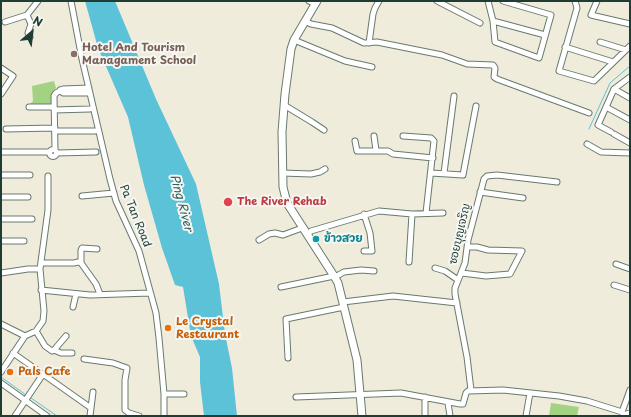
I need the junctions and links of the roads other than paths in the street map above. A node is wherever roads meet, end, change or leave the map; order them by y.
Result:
1 (38, 1) edge
2 (71, 1) edge
3 (379, 1) edge
4 (436, 1) edge
5 (488, 1) edge
6 (503, 1) edge
7 (575, 1) edge
8 (597, 1) edge
9 (314, 2) edge
10 (27, 15) junction
11 (493, 20) junction
12 (305, 21) junction
13 (5, 22) dead end
14 (480, 23) dead end
15 (630, 24) edge
16 (545, 35) junction
17 (30, 37) dead end
18 (294, 40) junction
19 (600, 42) dead end
20 (369, 43) junction
21 (630, 46) edge
22 (566, 47) junction
23 (626, 50) junction
24 (613, 62) junction
25 (372, 67) dead end
26 (1, 68) edge
27 (630, 77) edge
28 (614, 89) junction
29 (90, 91) junction
30 (1, 94) edge
31 (454, 96) dead end
32 (630, 98) edge
33 (284, 105) junction
34 (476, 106) dead end
35 (606, 106) junction
36 (29, 107) dead end
37 (54, 109) junction
38 (90, 109) dead end
39 (588, 112) dead end
40 (630, 120) edge
41 (6, 129) dead end
42 (55, 130) junction
43 (95, 130) dead end
44 (324, 130) dead end
45 (374, 136) dead end
46 (403, 136) dead end
47 (356, 141) dead end
48 (630, 143) edge
49 (587, 144) dead end
50 (376, 150) junction
51 (1, 152) edge
52 (54, 152) junction
53 (96, 152) dead end
54 (630, 154) edge
55 (433, 158) junction
56 (325, 169) dead end
57 (282, 173) junction
58 (431, 173) junction
59 (444, 173) junction
60 (30, 174) dead end
61 (1, 175) edge
62 (48, 176) dead end
63 (557, 182) dead end
64 (480, 192) junction
65 (114, 193) junction
66 (82, 196) dead end
67 (1, 197) edge
68 (28, 197) dead end
69 (523, 198) dead end
70 (426, 213) junction
71 (443, 213) dead end
72 (364, 214) junction
73 (412, 214) junction
74 (32, 219) dead end
75 (1, 220) edge
76 (302, 228) junction
77 (307, 235) junction
78 (259, 240) dead end
79 (1, 241) edge
80 (24, 241) dead end
81 (468, 247) junction
82 (98, 249) dead end
83 (364, 251) dead end
84 (409, 262) dead end
85 (41, 263) junction
86 (81, 263) junction
87 (616, 264) dead end
88 (435, 268) dead end
89 (40, 269) junction
90 (630, 270) edge
91 (374, 271) dead end
92 (1, 273) edge
93 (462, 273) junction
94 (335, 277) junction
95 (458, 280) junction
96 (614, 284) dead end
97 (281, 287) dead end
98 (41, 290) junction
99 (630, 290) edge
100 (150, 293) junction
101 (76, 294) junction
102 (100, 294) junction
103 (457, 303) junction
104 (344, 305) junction
105 (73, 307) dead end
106 (1, 324) edge
107 (36, 331) junction
108 (25, 336) junction
109 (66, 336) dead end
110 (54, 350) junction
111 (72, 352) dead end
112 (13, 353) junction
113 (288, 358) dead end
114 (84, 359) dead end
115 (1, 372) edge
116 (43, 374) junction
117 (1, 383) edge
118 (470, 390) junction
119 (630, 390) edge
120 (93, 392) dead end
121 (530, 393) junction
122 (164, 394) junction
123 (184, 394) dead end
124 (360, 396) junction
125 (296, 397) dead end
126 (425, 397) junction
127 (26, 401) junction
128 (448, 403) junction
129 (91, 408) junction
130 (630, 413) edge
131 (623, 414) edge
132 (15, 416) edge
133 (47, 416) edge
134 (90, 416) edge
135 (139, 416) edge
136 (164, 416) edge
137 (362, 416) edge
138 (425, 416) edge
139 (450, 416) edge
140 (526, 416) edge

1 - 10 street
2 - 29 street, Pa Tan Road
3 - 20 street
4 - 14 street
5 - 11 street
6 - 16 street
7 - 22 street
8 - 15 street
9 - 12 street
10 - 13 street
10 - 17 street
11 - 16 street
11 - 16 street
12 - 18 street
12 - 20 street
18 - 25 street
18 - 33 street
19 - 23 street
20 - 39 street
21 - 23 street
22 - 24 street
22 - 24 street
23 - 24 street
26 - 30 street
27 - 28 street
28 - 32 street
28 - 35 street
29 - 37 street
29 - 65 street, Pa Tan Road
31 - 59 street
33 - 44 street
33 - 57 street
34 - 59 street
35 - 40 street
35 - 48 street
36 - 37 street
37 - 38 street
37 - 42 street
41 - 42 street
42 - 43 street
42 - 52 street
45 - 50 street
46 - 55 street
47 - 50 street
49 - 54 street
50 - 55 street
51 - 52 street
52 - 53 street
55 - 58 street
56 - 57 street
57 - 76 street
58 - 59 street
58 - 70 street
60 - 61 street
62 - 85 street
63 - 64 street, ซอยบุญเจริญ
64 - 69 street
64 - 81 street, ซอยบุญเจริญ
65 - 66 street
65 - 100 street, Pa Tan Road
67 - 68 street
70 - 71 street
70 - 73 street
72 - 73 street
72 - 77 street
72 - 83 street
73 - 84 street
74 - 75 street
76 - 77 street
76 - 78 street
77 - 94 street
79 - 80 street
81 - 93 street, ซอยบุญเจริญ
81 - 93 street
82 - 86 street
85 - 86 street
85 - 89 street
86 - 102 street
87 - 90 street
88 - 95 street
89 - 92 street
89 - 98 street
91 - 94 street
93 - 95 street, ซอยบุญเจริญ
94 - 97 street
94 - 104 street
95 - 103 street, ซอยบุญเจริญ
96 - 99 street
98 - 101 street
98 - 107 street
100 - 102 street
100 - 122 street, Pa Tan Road
101 - 102 street
101 - 105 street
103 - 104 street
103 - 118 street, ซอยบุญเจริญ
104 - 113 street
104 - 124 street
106 - 108 street
107 - 108 street
107 - 110 street
108 - 112 street
109 - 110 street
110 - 111 street
112 - 115 street
112 - 116 street
114 - 135 street
116 - 127 street
116 - 129 street
117 - 127 street
118 - 121 street
118 - 128 street
119 - 131 street
120 - 129 street
121 - 131 street
121 - 140 street
122 - 123 street
122 - 136 street, Pa Tan Road
124 - 125 street
124 - 126 street
124 - 137 street
126 - 128 street
126 - 138 street
127 - 132 street
127 - 133 street
128 - 139 street
129 - 134 street
130 - 131 street

